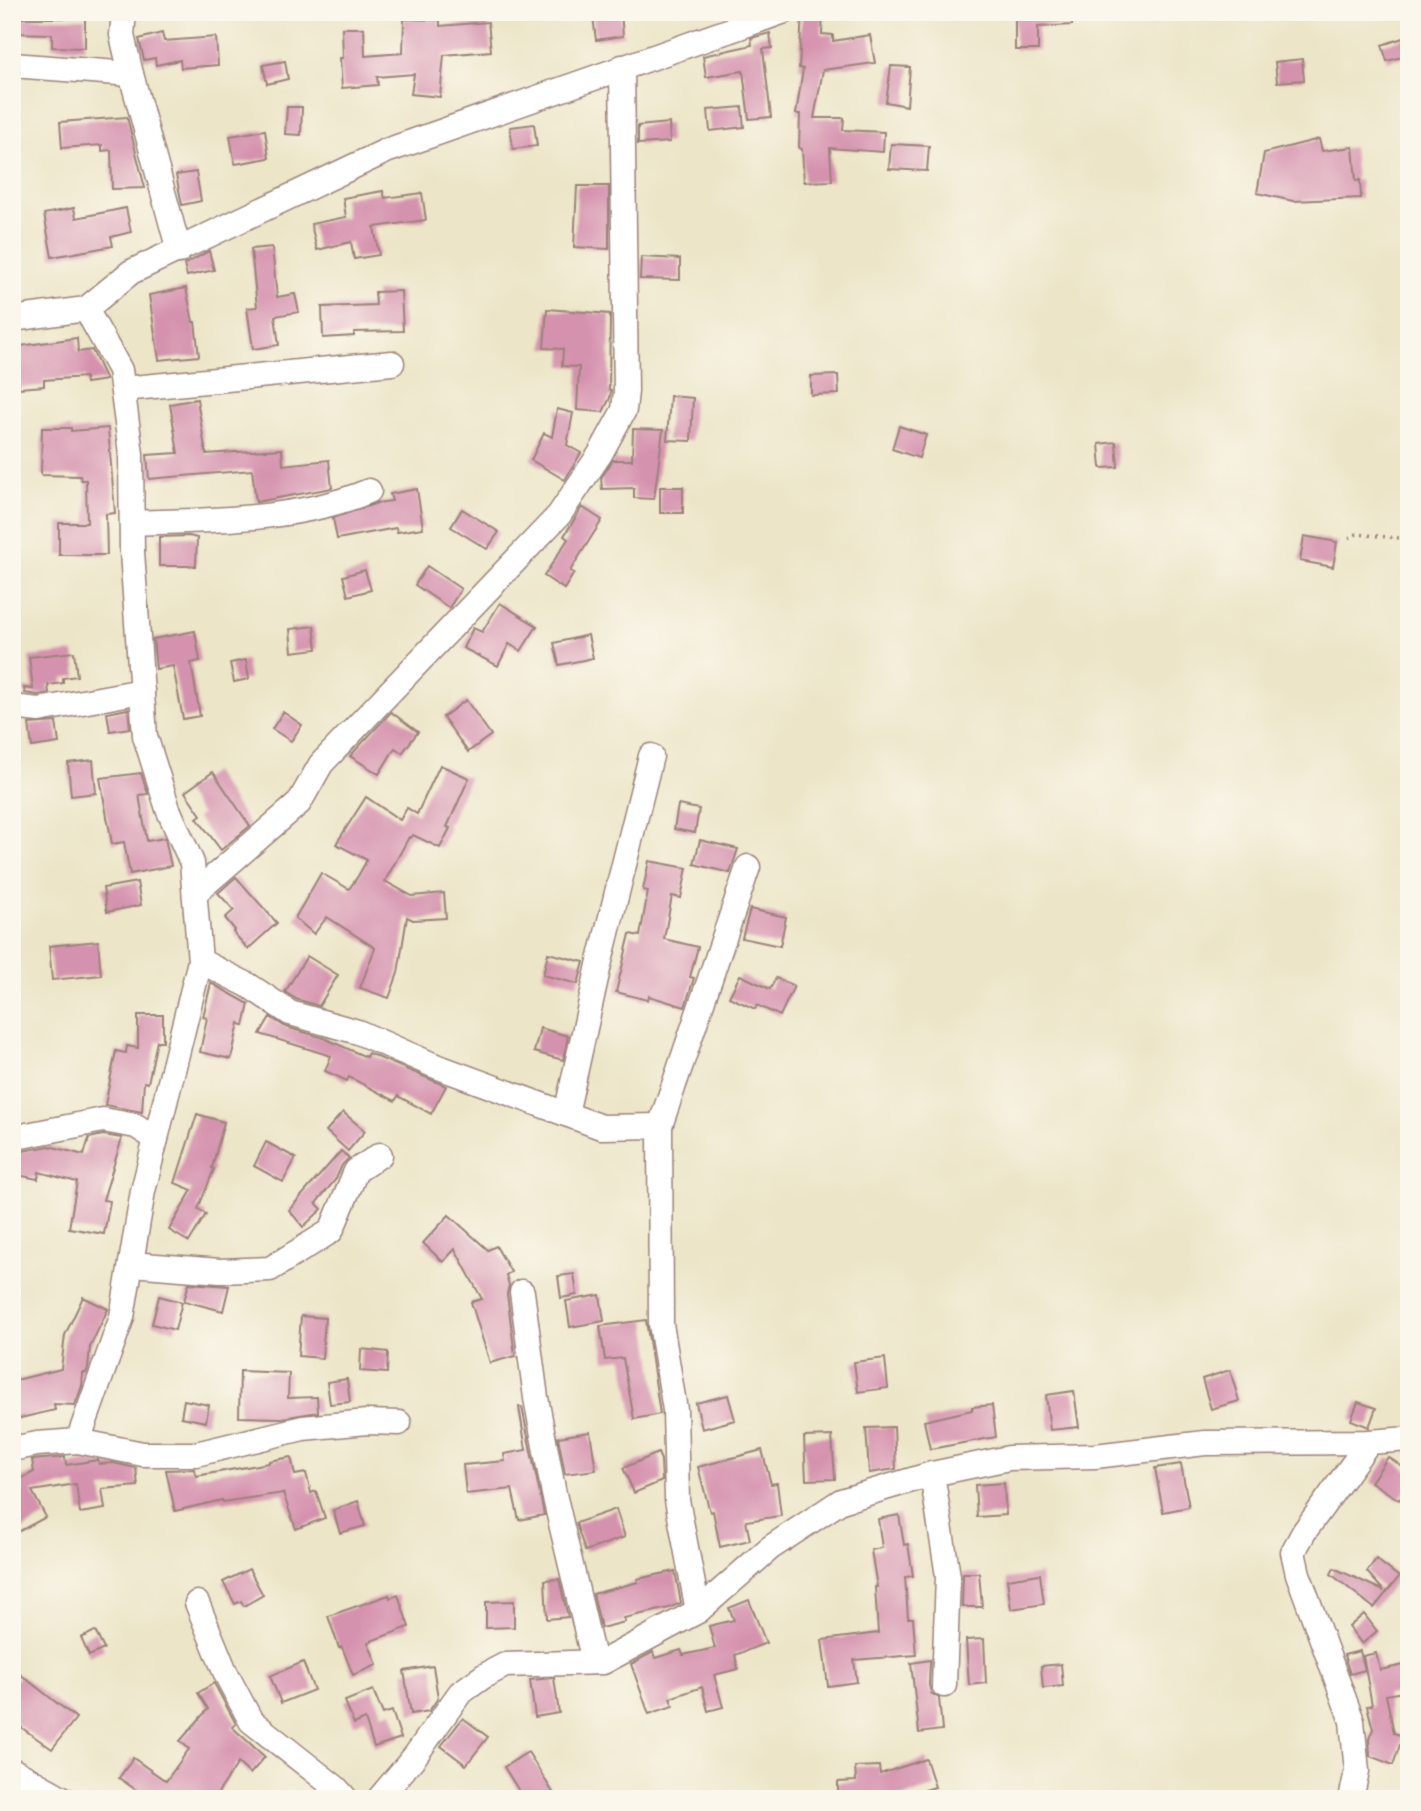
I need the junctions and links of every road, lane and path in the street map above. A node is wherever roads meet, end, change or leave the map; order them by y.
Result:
1 (124, 12) edge
2 (782, 12) edge
3 (12, 65) edge
4 (622, 67) junction
5 (131, 75) junction
6 (179, 251) junction
7 (86, 309) junction
8 (12, 318) edge
9 (391, 363) dead end
10 (123, 389) junction
11 (369, 491) dead end
12 (132, 523) junction
13 (1349, 538) dead end
14 (1409, 539) edge
15 (142, 691) junction
16 (12, 707) edge
17 (651, 756) dead end
18 (748, 867) dead end
19 (195, 893) junction
20 (200, 961) junction
21 (566, 1114) junction
22 (660, 1126) junction
23 (12, 1138) edge
24 (156, 1139) junction
25 (380, 1155) dead end
26 (131, 1264) junction
27 (522, 1292) dead end
28 (399, 1423) dead end
29 (1409, 1439) edge
30 (78, 1441) junction
31 (1368, 1442) junction
32 (12, 1449) edge
33 (932, 1474) junction
34 (197, 1603) dead end
35 (698, 1611) junction
36 (594, 1662) junction
37 (944, 1685) dead end
38 (12, 1770) edge
39 (52, 1796) edge
40 (346, 1799) edge
41 (379, 1799) edge
42 (1351, 1799) edge

1 - 5 street
2 - 4 street
3 - 5 street
4 - 6 street
4 - 19 street
5 - 6 street
6 - 7 street
7 - 8 street
7 - 10 street
9 - 10 street
10 - 12 street
11 - 12 street
12 - 15 street
13 - 14 path
15 - 16 street
15 - 19 street
17 - 21 street
18 - 22 street
19 - 20 street
20 - 21 street
20 - 24 street
21 - 22 street
22 - 35 street
23 - 24 street
24 - 26 street
25 - 26 street
26 - 30 street
27 - 36 street
28 - 30 street
29 - 31 street
30 - 32 street
31 - 33 street
31 - 42 street
33 - 35 street
33 - 37 street
34 - 40 street
35 - 36 street
36 - 41 street
38 - 39 street

